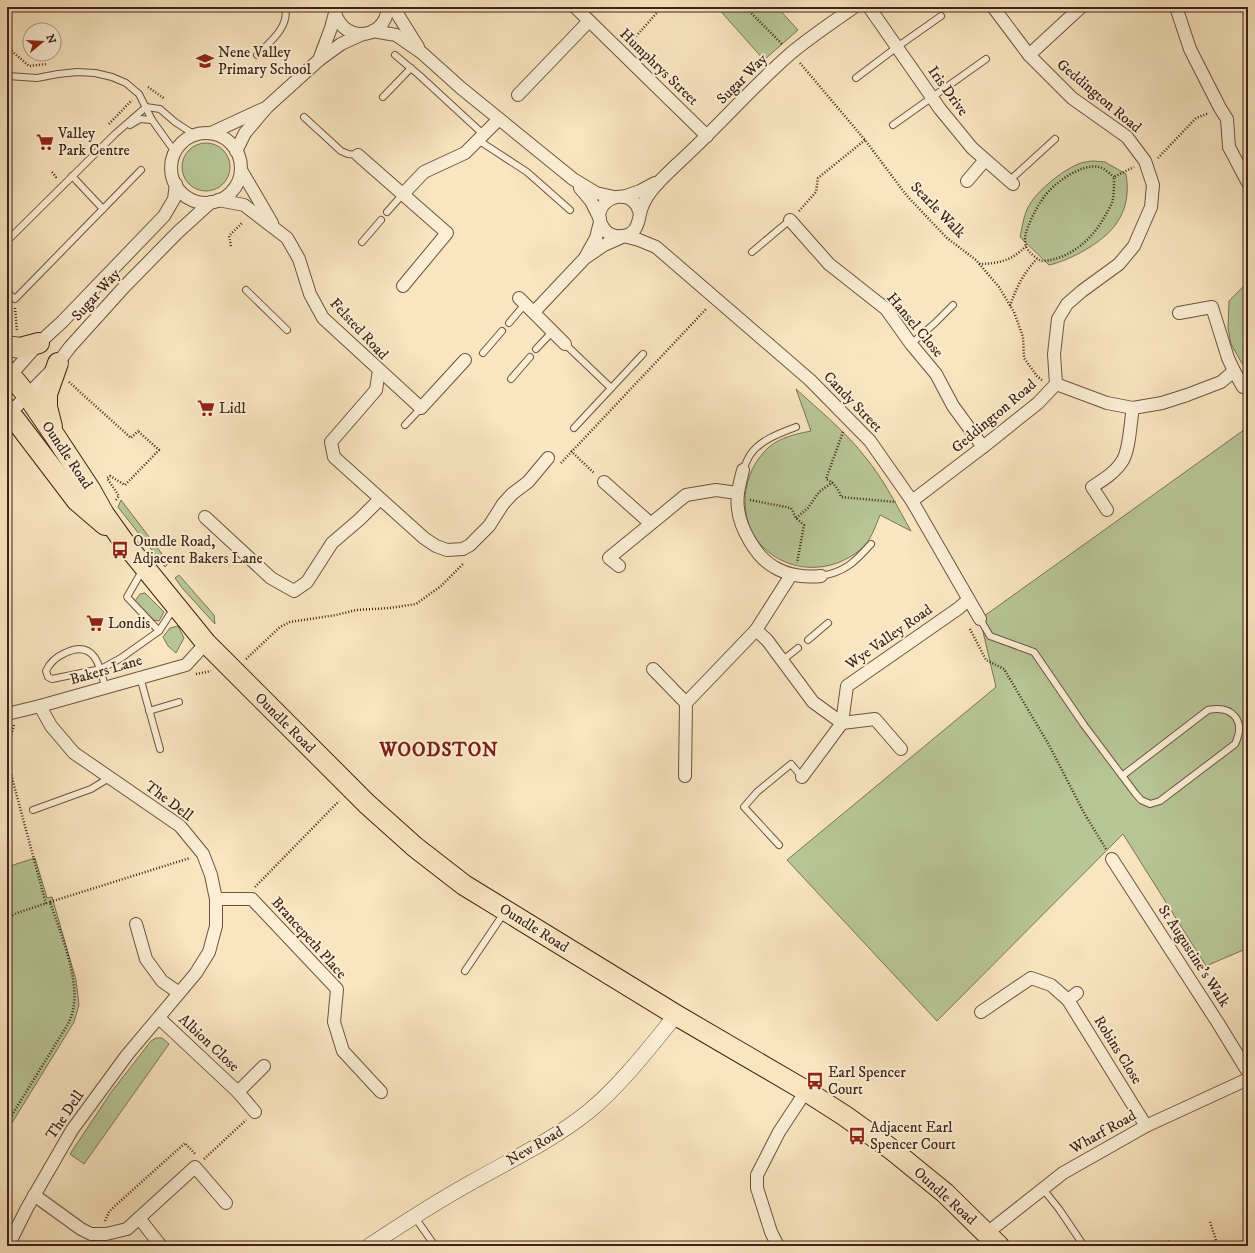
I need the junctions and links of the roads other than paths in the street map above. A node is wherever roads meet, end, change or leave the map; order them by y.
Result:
1 (285, 7) edge
2 (388, 7) edge
3 (392, 7) edge
4 (575, 7) edge
5 (854, 7) edge
6 (869, 7) edge
7 (993, 7) edge
8 (1081, 7) edge
9 (1176, 7) edge
10 (334, 10) edge
11 (941, 16) dead end
12 (589, 21) junction
13 (368, 33) junction
14 (897, 47) junction
15 (422, 53) junction
16 (256, 55) dead end
17 (1029, 55) junction
18 (396, 56) dead end
19 (986, 59) dead end
20 (319, 60) junction
21 (411, 68) junction
22 (7, 76) edge
23 (856, 78) dead end
24 (518, 95) dead end
25 (383, 97) dead end
26 (932, 98) junction
27 (146, 107) junction
28 (268, 107) junction
29 (304, 117) dead end
30 (499, 119) junction
31 (152, 120) junction
32 (893, 125) dead end
33 (211, 133) junction
34 (115, 134) junction
35 (195, 135) junction
36 (707, 136) junction
37 (481, 137) junction
38 (1055, 139) dead end
39 (236, 151) junction
40 (175, 152) junction
41 (358, 155) joint
42 (985, 160) junction
43 (141, 170) dead end
44 (241, 170) junction
45 (72, 176) junction
46 (573, 179) junction
47 (659, 181) junction
48 (967, 181) dead end
49 (1011, 183) joint
50 (1248, 183) edge
51 (176, 184) junction
52 (403, 194) junction
53 (618, 197) junction
54 (214, 201) junction
55 (103, 208) junction
56 (570, 210) dead end
57 (387, 212) dead end
58 (640, 215) junction
59 (381, 220) dead end
60 (790, 220) joint
61 (600, 221) junction
62 (276, 229) junction
63 (624, 236) junction
64 (7, 241) edge
65 (362, 242) dead end
66 (656, 247) junction
67 (752, 252) dead end
68 (585, 258) junction
69 (403, 286) dead end
70 (246, 290) dead end
71 (7, 292) edge
72 (522, 301) joint
73 (953, 305) dead end
74 (534, 312) junction
75 (1179, 313) dead end
76 (509, 323) dead end
77 (287, 330) dead end
78 (502, 330) dead end
79 (553, 331) junction
80 (40, 343) junction
81 (565, 344) joint
82 (911, 344) junction
83 (7, 346) edge
84 (536, 349) dead end
85 (483, 353) dead end
86 (643, 354) dead end
87 (530, 357) dead end
88 (465, 360) dead end
89 (61, 370) junction
90 (379, 370) junction
91 (1234, 371) junction
92 (8, 375) edge
93 (510, 379) dead end
94 (1054, 386) junction
95 (1243, 387) dead end
96 (611, 388) junction
97 (27, 394) junction
98 (421, 408) junction
99 (1133, 408) junction
100 (8, 411) edge
101 (405, 425) dead end
102 (796, 427) dead end
103 (574, 428) dead end
104 (55, 436) junction
105 (983, 447) junction
106 (548, 458) dead end
107 (743, 470) joint
108 (604, 482) road end
109 (737, 495) junction
110 (380, 498) junction
111 (912, 501) junction
112 (1108, 510) dead end
113 (205, 517) dead end
114 (650, 523) junction
115 (124, 542) junction
116 (871, 544) dead end
117 (619, 566) dead end
118 (144, 567) junction
119 (793, 575) junction
120 (821, 576) joint
121 (968, 600) junction
122 (176, 606) junction
123 (980, 619) joint
124 (828, 623) dead end
125 (756, 630) junction
126 (159, 631) junction
127 (808, 640) dead end
128 (206, 644) junction
129 (798, 648) dead end
130 (783, 660) junction
131 (101, 668) junction
132 (653, 669) dead end
133 (140, 677) junction
134 (105, 687) junction
135 (179, 702) dead end
136 (686, 703) junction
137 (40, 706) junction
138 (149, 711) junction
139 (7, 714) edge
140 (842, 723) junction
141 (901, 748) dead end
142 (160, 749) dead end
143 (685, 776) dead end
144 (1122, 776) junction
145 (802, 777) joint
146 (109, 778) junction
147 (33, 810) dead end
148 (780, 845) dead end
149 (1112, 859) road end
150 (216, 900) junction
151 (506, 910) junction
152 (136, 924) dead end
153 (465, 971) dead end
154 (179, 994) junction
155 (981, 1012) dead end
156 (676, 1015) junction
157 (158, 1018) junction
158 (264, 1066) dead end
159 (1248, 1072) edge
160 (1248, 1079) edge
161 (806, 1091) junction
162 (238, 1092) junction
163 (381, 1092) dead end
164 (255, 1112) road end
165 (1146, 1126) junction
166 (1043, 1189) junction
167 (34, 1195) junction
168 (226, 1203) dead end
169 (414, 1216) junction
170 (139, 1218) junction
171 (993, 1240) edge
172 (8, 1246) edge
173 (161, 1246) edge
174 (369, 1246) edge
175 (435, 1246) edge
176 (778, 1246) edge
177 (1084, 1246) edge

1 - 16 lane
2 - 13 street
3 - 15 street
4 - 12 street, Humphrys Street
5 - 36 street, Sugar Way
6 - 14 street, Iris Drive
7 - 17 street, Geddington Road
8 - 17 street
9 - 50 street
10 - 13 street
10 - 20 street
11 - 14 lane
12 - 24 street
12 - 36 street, Humphrys Street
13 - 15 street
13 - 20 street
14 - 23 lane
14 - 26 street, Iris Drive
15 - 30 street
17 - 94 street, Geddington Road
18 - 21 lane
19 - 26 lane
20 - 28 street
21 - 25 lane
21 - 37 lane
22 - 27 lane
26 - 32 lane
26 - 42 street, Iris Drive
27 - 31 lane
27 - 34 lane
27 - 35 lane
28 - 33 street
28 - 39 street
29 - 41 lane
30 - 37 street
30 - 46 street
31 - 34 lane
31 - 40 lane
33 - 35 street
33 - 39 street
34 - 45 lane
35 - 40 street
36 - 47 street, Sugar Way
37 - 52 street
37 - 56 lane
38 - 49 lane
39 - 44 street
40 - 51 street
41 - 52 street
42 - 48 street
42 - 49 street, Iris Drive
43 - 55 lane
44 - 54 street
44 - 62 street
45 - 55 lane
45 - 64 lane
46 - 53 street
46 - 61 street
47 - 53 street, Sugar Way
47 - 58 street, Sugar Way
51 - 54 street
51 - 80 street, Sugar Way
52 - 57 lane
52 - 69 street
53 - 58 street
53 - 61 street
54 - 62 street
54 - 89 street, Sugar Way
55 - 71 lane
58 - 63 street
58 - 66 street, Candy Street
59 - 65 lane
60 - 67 lane
60 - 82 street, Hansel Close
61 - 63 street
61 - 68 street
62 - 90 street, Felsted Road
63 - 66 street, Candy Street
63 - 68 street
66 - 111 street, Candy Street
68 - 74 street
70 - 77 lane
72 - 74 street
72 - 76 lane
73 - 82 lane
74 - 79 street
75 - 91 street
78 - 85 lane
79 - 81 street
79 - 84 lane
80 - 83 main road
80 - 92 street, Sugar Way
81 - 96 lane
82 - 105 street, Hansel Close
86 - 96 lane
87 - 93 lane
88 - 98 street
89 - 97 street, Sugar Way
89 - 104 main road
90 - 98 street
90 - 110 street, Felsted Road
91 - 95 street
91 - 99 street
92 - 97 main road, Oundle Road
94 - 99 street
94 - 105 street, Geddington Road
96 - 103 lane
97 - 100 street, Sugar Way
97 - 104 main road, Oundle Road
98 - 101 lane
99 - 112 street
100 - 115 main road, Oundle Road
102 - 107 lane
104 - 115 main road, Oundle Road
105 - 111 street, Geddington Road
106 - 110 street, Felsted Road
107 - 109 street
108 - 114 street
109 - 114 street
109 - 119 street
110 - 113 street
111 - 121 street, Candy Street
114 - 117 street
115 - 118 main road, Oundle Road
116 - 120 lane
118 - 122 main road, Oundle Road
118 - 126 lane
119 - 120 street
119 - 125 street
121 - 123 street, Candy Street
121 - 140 street, Wye Valley Road
122 - 126 lane
122 - 128 main road, Oundle Road
123 - 144 lane
124 - 127 lane
125 - 130 street
125 - 136 street
126 - 131 lane
128 - 133 street, Bakers Lane
128 - 151 main road, Oundle Road
129 - 130 lane
130 - 140 street
131 - 131 lane
131 - 134 lane
132 - 136 street
133 - 134 street, Bakers Lane
133 - 138 lane
134 - 137 street, Bakers Lane
135 - 138 lane
136 - 143 street
137 - 139 street, Bakers Lane
137 - 146 street, The Dell
138 - 142 lane
140 - 141 street
140 - 145 street
144 - 144 lane
145 - 148 lane
146 - 147 lane
146 - 150 street, The Dell
149 - 159 street, St Augustine's Walk
150 - 154 street, The Dell
150 - 163 street, Brancepeth Place
151 - 153 lane
151 - 156 main road, Oundle Road
152 - 154 street
154 - 157 street, The Dell
155 - 165 street, Robins Close
156 - 161 main road, Oundle Road
156 - 169 street, New Road
157 - 162 street, Albion Close
157 - 167 street, The Dell
158 - 162 street, Albion Close
160 - 165 street, Wharf Road
161 - 171 main road, Oundle Road
161 - 176 street
162 - 164 street, Albion Close
165 - 166 street, Wharf Road
166 - 171 street, Wharf Road
166 - 177 lane
167 - 170 street
167 - 172 street, The Dell
168 - 170 street
169 - 174 street, New Road
169 - 175 lane
170 - 173 street

